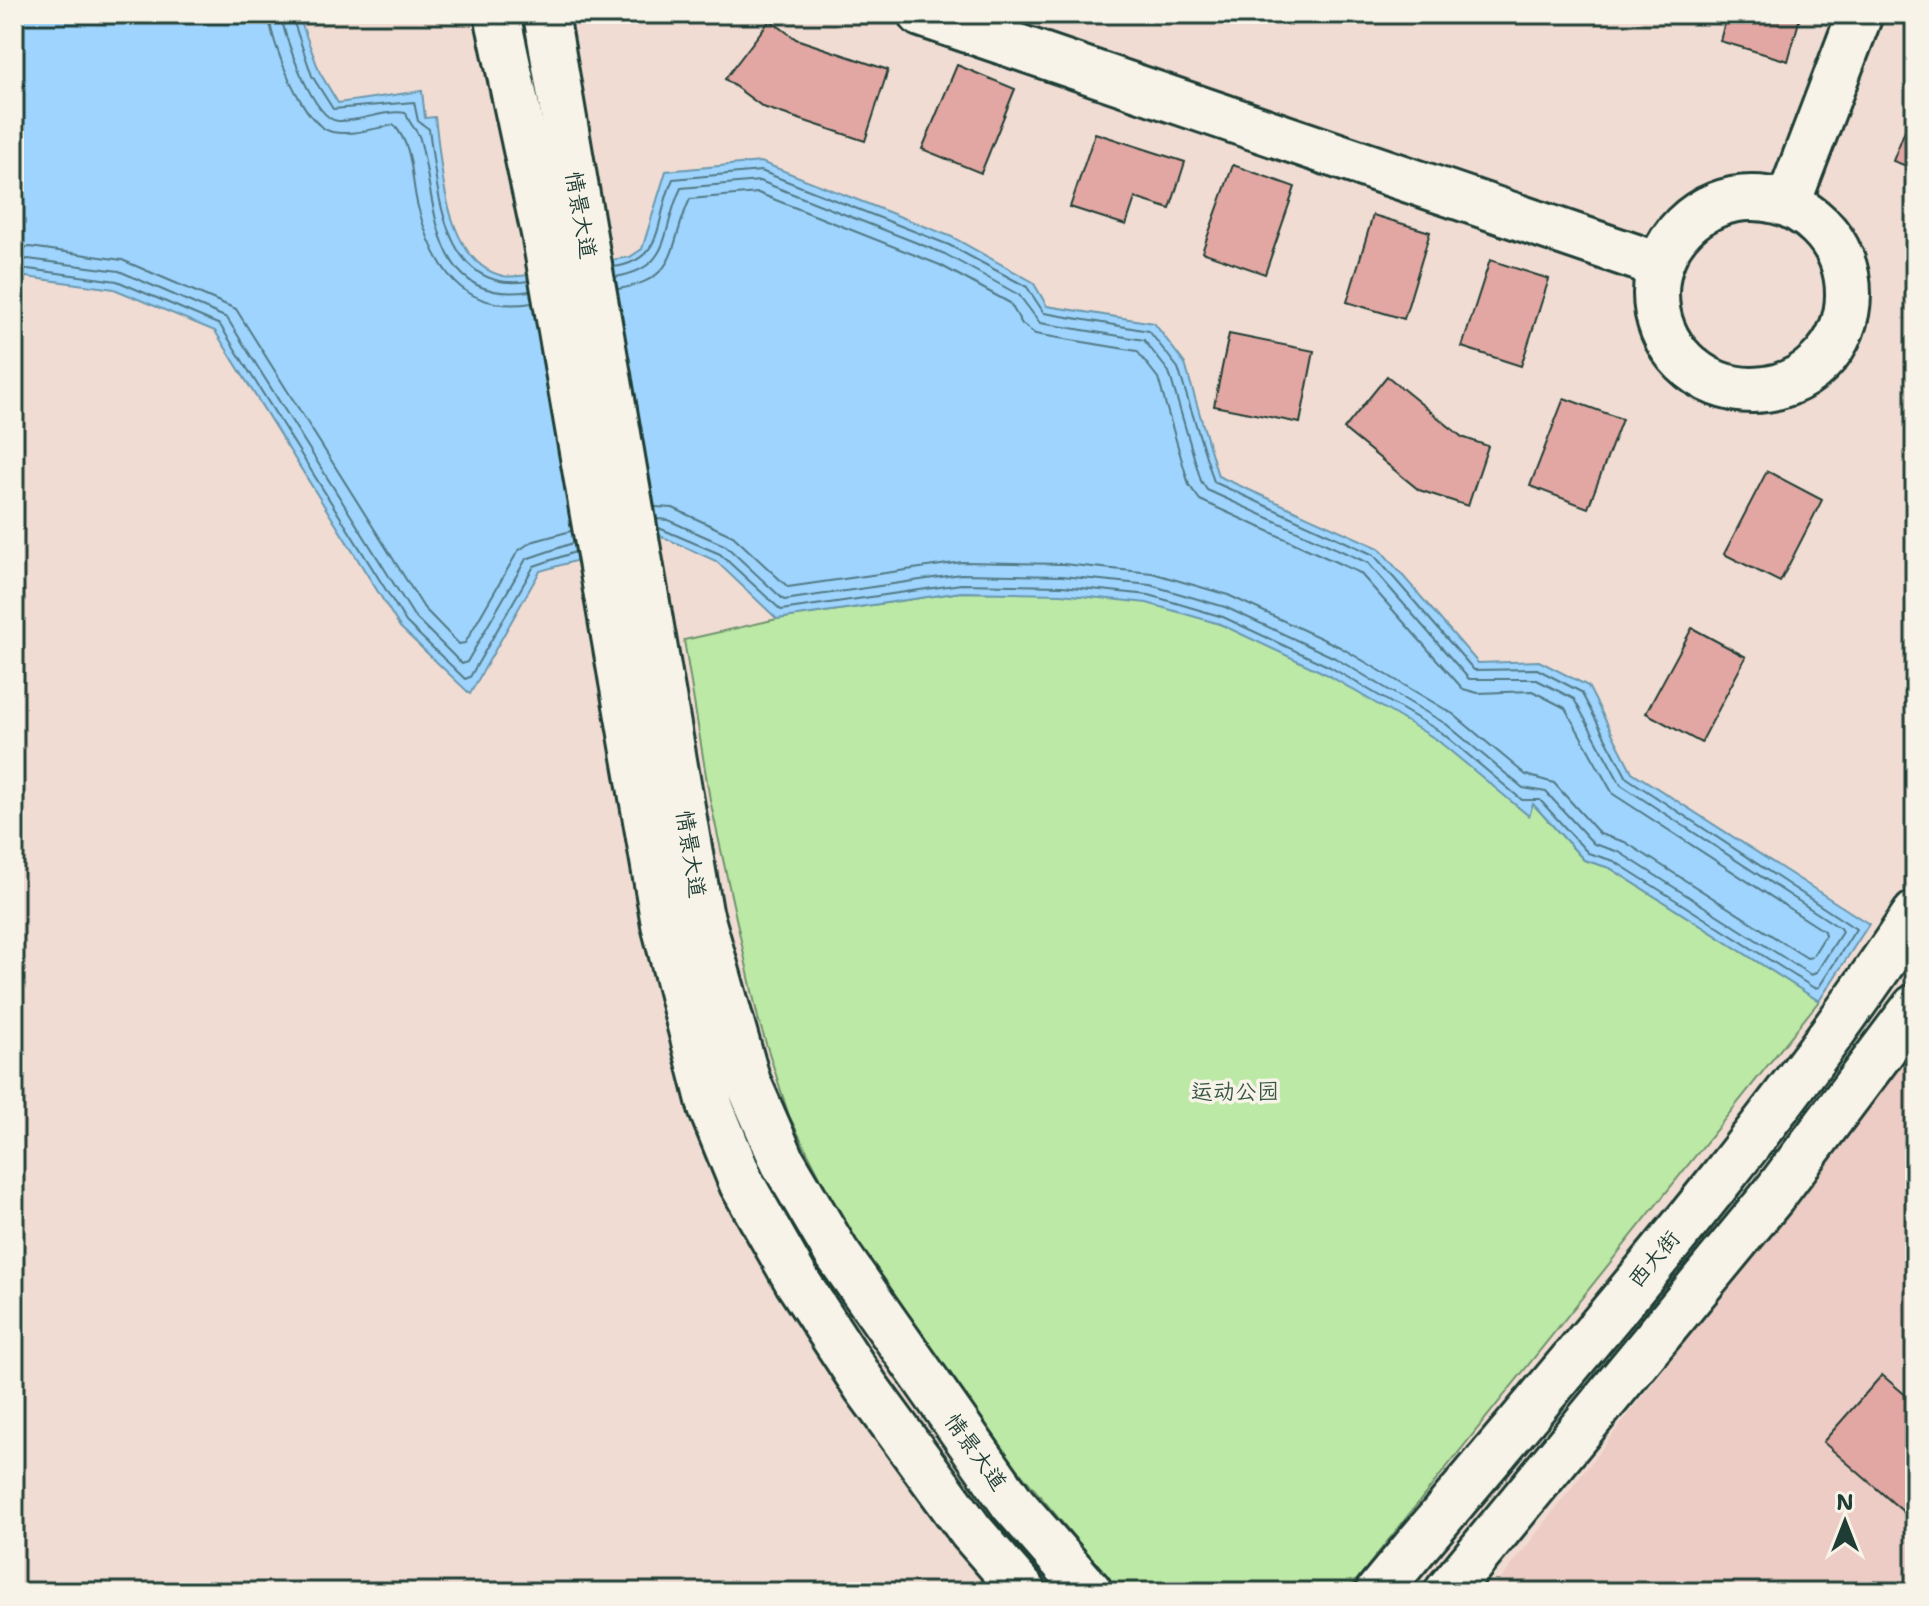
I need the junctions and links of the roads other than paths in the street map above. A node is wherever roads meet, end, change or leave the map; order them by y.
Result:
1 (497, 14) edge
2 (546, 14) edge
3 (921, 14) edge
4 (1860, 14) edge
5 (1788, 203) junction
6 (565, 234) junction
7 (1659, 265) junction
8 (624, 580) junction
9 (1915, 914) edge
10 (1915, 1007) edge
11 (783, 1162) junction
12 (742, 1184) junction
13 (1024, 1592) edge
14 (1090, 1592) edge
15 (1378, 1592) edge
16 (1447, 1592) edge

1 - 6 street, 情景大道
2 - 6 street, 情景大道
3 - 7 street
4 - 5 street
5 - 7 street
5 - 7 street
6 - 8 street, 情景大道
8 - 11 street, 情景大道
8 - 12 street, 情景大道
9 - 15 street, 西大街
10 - 16 street
11 - 12 street
11 - 14 street, 情景大道
12 - 13 street, 情景大道

